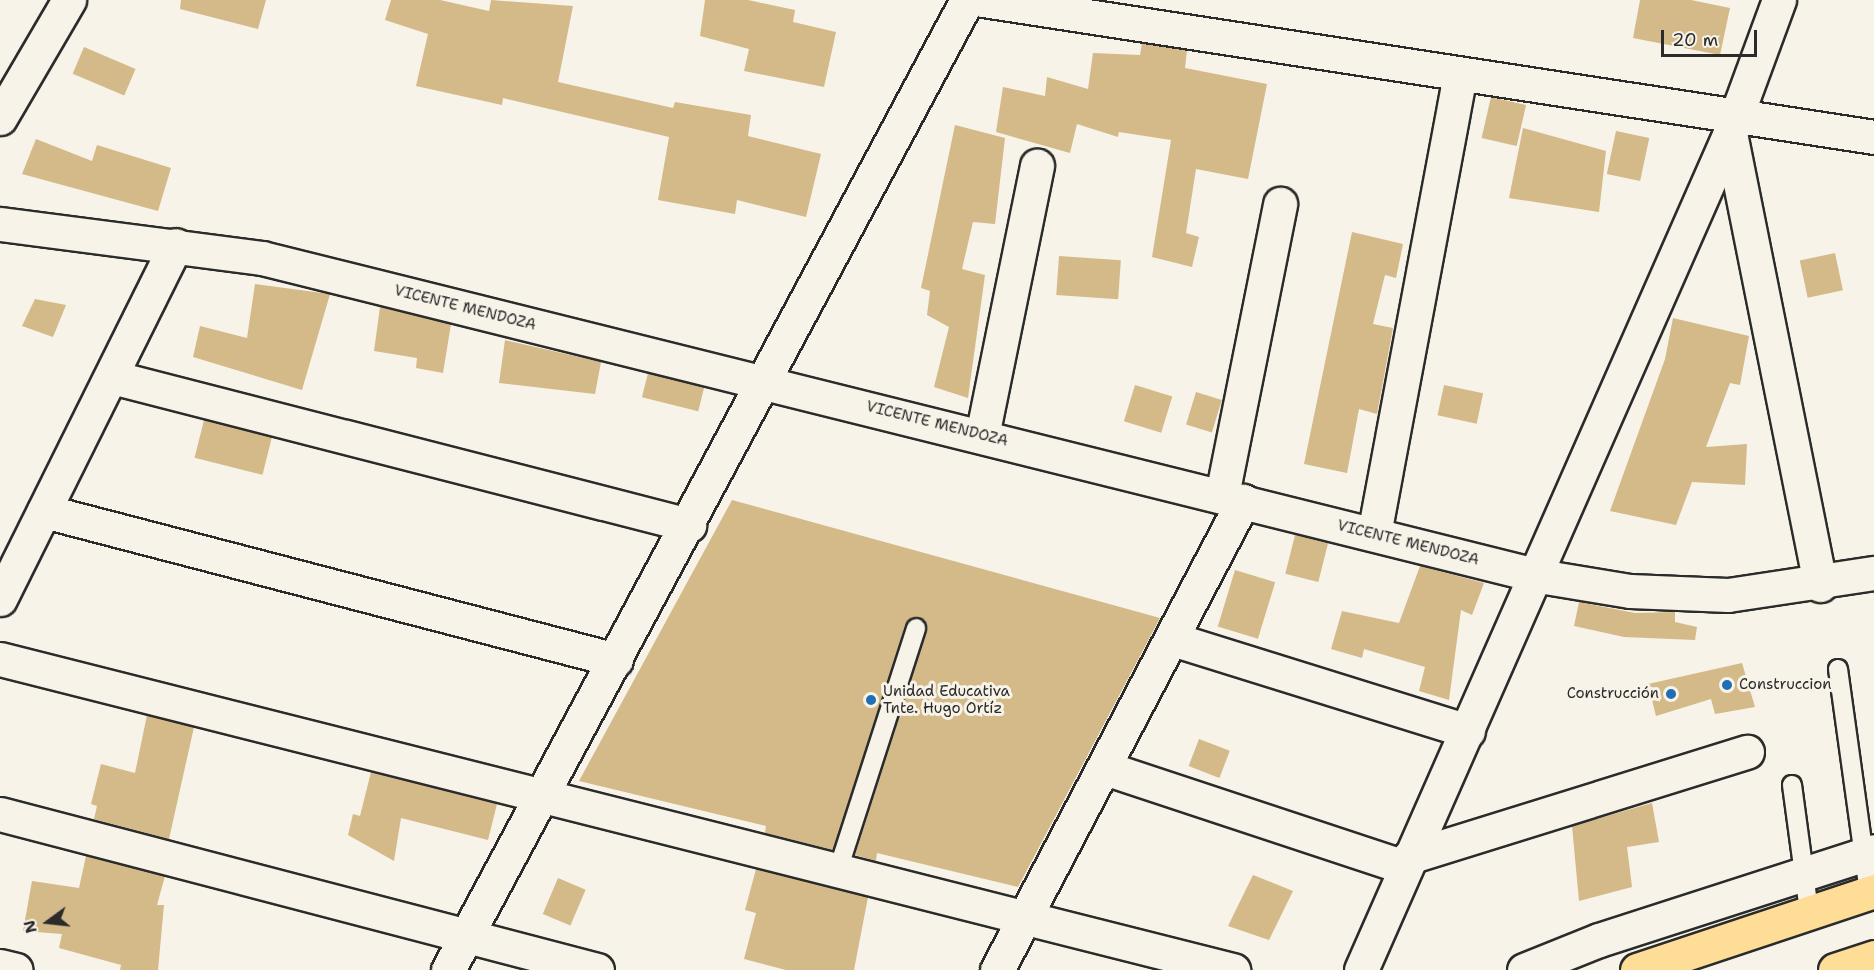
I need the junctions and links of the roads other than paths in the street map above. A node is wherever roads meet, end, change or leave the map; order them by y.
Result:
1 (69, 0) edge
2 (967, 0) edge
3 (983, 0) edge
4 (1779, 0) edge
5 (1460, 74) junction
6 (0, 118) edge
7 (1732, 125) junction
8 (1874, 137) edge
9 (1037, 166) dead end
10 (1280, 204) dead end
11 (0, 224) edge
12 (176, 245) junction
13 (112, 377) junction
14 (764, 381) junction
15 (982, 436) junction
16 (1233, 498) junction
17 (44, 511) junction
18 (689, 525) junction
19 (1374, 534) junction
20 (1874, 573) edge
21 (1539, 576) junction
22 (1820, 585) junction
23 (0, 599) edge
24 (916, 628) dead end
25 (1172, 639) junction
26 (0, 659) edge
27 (616, 660) junction
28 (1838, 669) dead end
29 (1468, 730) junction
30 (1747, 752) dead end
31 (1105, 768) junction
32 (1792, 785) dead end
33 (543, 796) junction
34 (0, 814) edge
35 (1870, 853) edge
36 (1407, 862) junction
37 (839, 867) junction
38 (1872, 891) edge
39 (1809, 910) junction
40 (1027, 916) junction
41 (467, 935) junction
42 (1874, 957) edge
43 (0, 966) edge
44 (16, 970) edge
45 (448, 970) edge
46 (597, 970) edge
47 (997, 970) edge
48 (1233, 970) edge
49 (1361, 970) edge
50 (1524, 970) edge
51 (1637, 970) edge
52 (1835, 970) edge

1 - 6 street
2 - 14 street
3 - 5 street
4 - 7 street
5 - 7 street
5 - 19 street
7 - 8 street
7 - 21 street
7 - 22 street
9 - 15 street
10 - 16 street
11 - 12 street, VICENTE MENDOZA
12 - 13 street
12 - 14 street, VICENTE MENDOZA
13 - 17 street
13 - 18 street
14 - 15 street, VICENTE MENDOZA
14 - 18 street
15 - 16 street, VICENTE MENDOZA
16 - 19 street, VICENTE MENDOZA
16 - 25 street
17 - 23 street
17 - 27 street
18 - 27 street
19 - 21 street, VICENTE MENDOZA
20 - 22 street, VICENTE MENDOZA
21 - 22 street, VICENTE MENDOZA
21 - 29 street
24 - 37 lane
25 - 29 street
25 - 31 street
26 - 33 street
27 - 33 street
28 - 35 lane
29 - 36 street
30 - 36 street
31 - 36 street
31 - 40 street
32 - 39 lane
33 - 37 street
33 - 41 street
34 - 41 street
35 - 38 lane
35 - 50 street
36 - 49 street
37 - 40 street
38 - 39 main road
39 - 51 main road
40 - 47 street
40 - 48 street
41 - 45 street
41 - 46 street
42 - 52 main road
43 - 44 street

